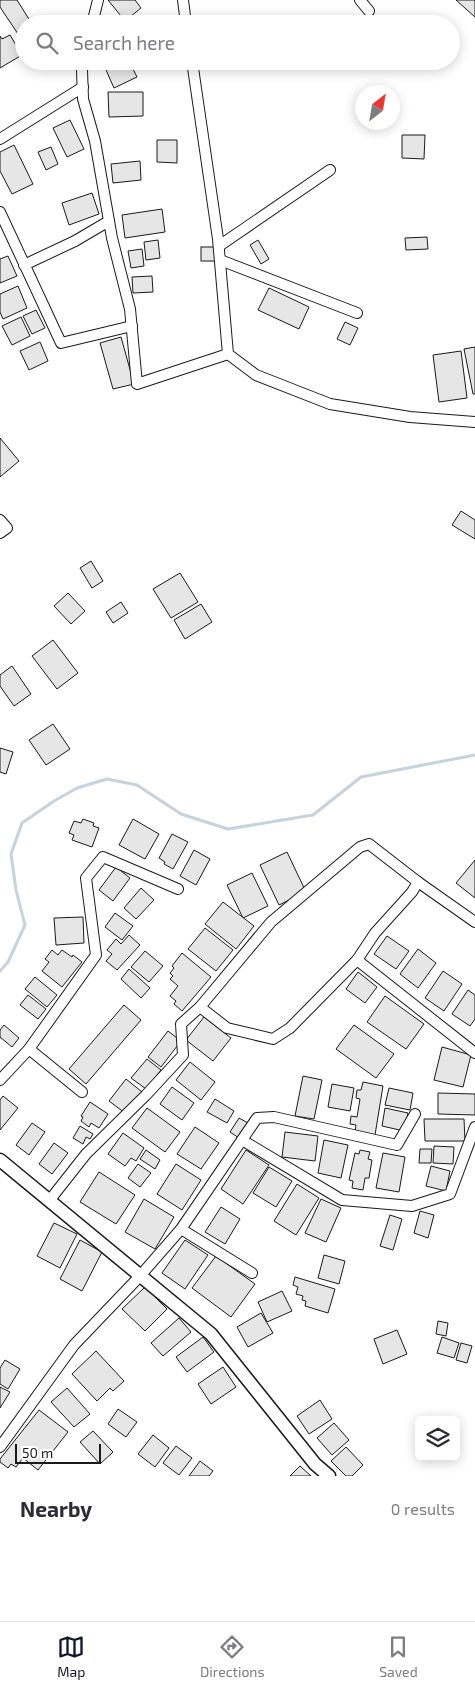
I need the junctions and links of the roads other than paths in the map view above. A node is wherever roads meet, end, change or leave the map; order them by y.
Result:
1 (98, 0) edge
2 (182, 0) edge
3 (360, 0) edge
4 (369, 11) dead end
5 (94, 15) edge
6 (184, 15) edge
7 (82, 70) edge
8 (193, 70) edge
9 (83, 87) junction
10 (0, 139) edge
11 (330, 170) dead end
12 (0, 212) edge
13 (109, 221) junction
14 (219, 246) junction
15 (220, 260) junction
16 (24, 265) junction
17 (357, 313) dead end
18 (132, 326) junction
19 (228, 354) junction
20 (475, 422) edge
21 (0, 520) edge
22 (0, 533) edge
23 (418, 882) junction
24 (178, 889) dead end
25 (475, 922) edge
26 (357, 960) junction
27 (200, 1006) junction
28 (29, 1049) junction
29 (475, 1052) edge
30 (0, 1080) edge
31 (82, 1092) dead end
32 (415, 1114) dead end
33 (475, 1127) edge
34 (242, 1140) junction
35 (0, 1160) edge
36 (50, 1201) junction
37 (181, 1229) junction
38 (252, 1273) dead end
39 (140, 1276) junction
40 (0, 1447) edge
41 (329, 1476) edge

1 - 5 street
2 - 6 street
3 - 4 street
7 - 9 street
8 - 14 street
9 - 10 street
9 - 13 street
11 - 14 street
12 - 16 street
13 - 16 street
13 - 18 street
14 - 15 street
15 - 17 street
15 - 19 street
16 - 18 street
18 - 19 street
19 - 20 street
21 - 22 street
23 - 25 street
23 - 26 street
23 - 27 street
24 - 28 street
26 - 27 street
26 - 29 street
27 - 36 street
28 - 30 street
28 - 31 street
32 - 34 street
33 - 34 street
34 - 37 street
35 - 36 street
36 - 39 street
37 - 38 street
37 - 39 street
39 - 40 street
39 - 41 street

